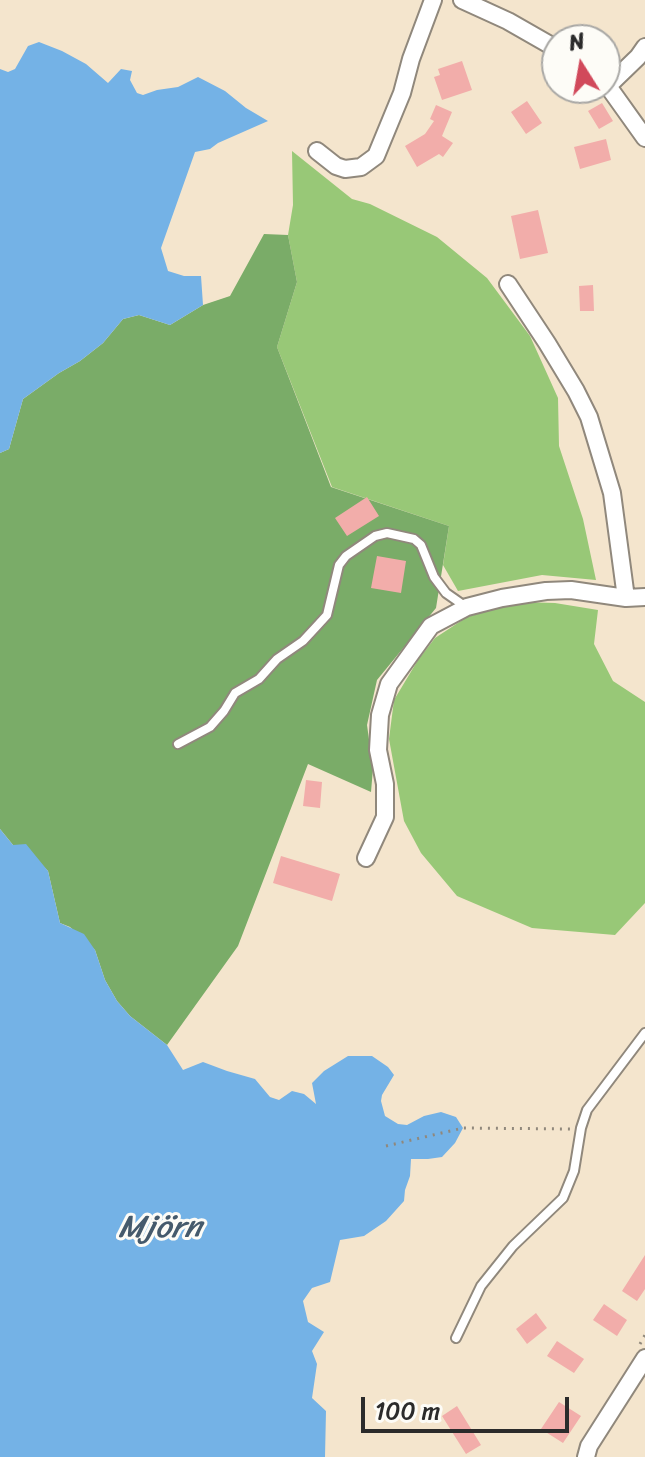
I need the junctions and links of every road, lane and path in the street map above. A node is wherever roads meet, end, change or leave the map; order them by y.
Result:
1 (433, 0) edge
2 (462, 0) edge
3 (541, 40) edge
4 (645, 47) edge
5 (621, 72) edge
6 (621, 104) edge
7 (645, 138) edge
8 (317, 151) dead end
9 (508, 284) dead end
10 (645, 597) edge
11 (626, 598) junction
12 (467, 607) junction
13 (178, 744) dead end
14 (366, 858) dead end
15 (645, 1033) edge
16 (581, 1128) junction
17 (386, 1146) dead end
18 (456, 1338) dead end
19 (645, 1358) edge
20 (586, 1457) edge

1 - 8 street
2 - 3 street
4 - 5 street
6 - 7 street
9 - 11 street
10 - 11 street
11 - 12 street
12 - 13 lane
12 - 14 street
15 - 16 lane
16 - 17 path
16 - 18 lane
19 - 20 street

